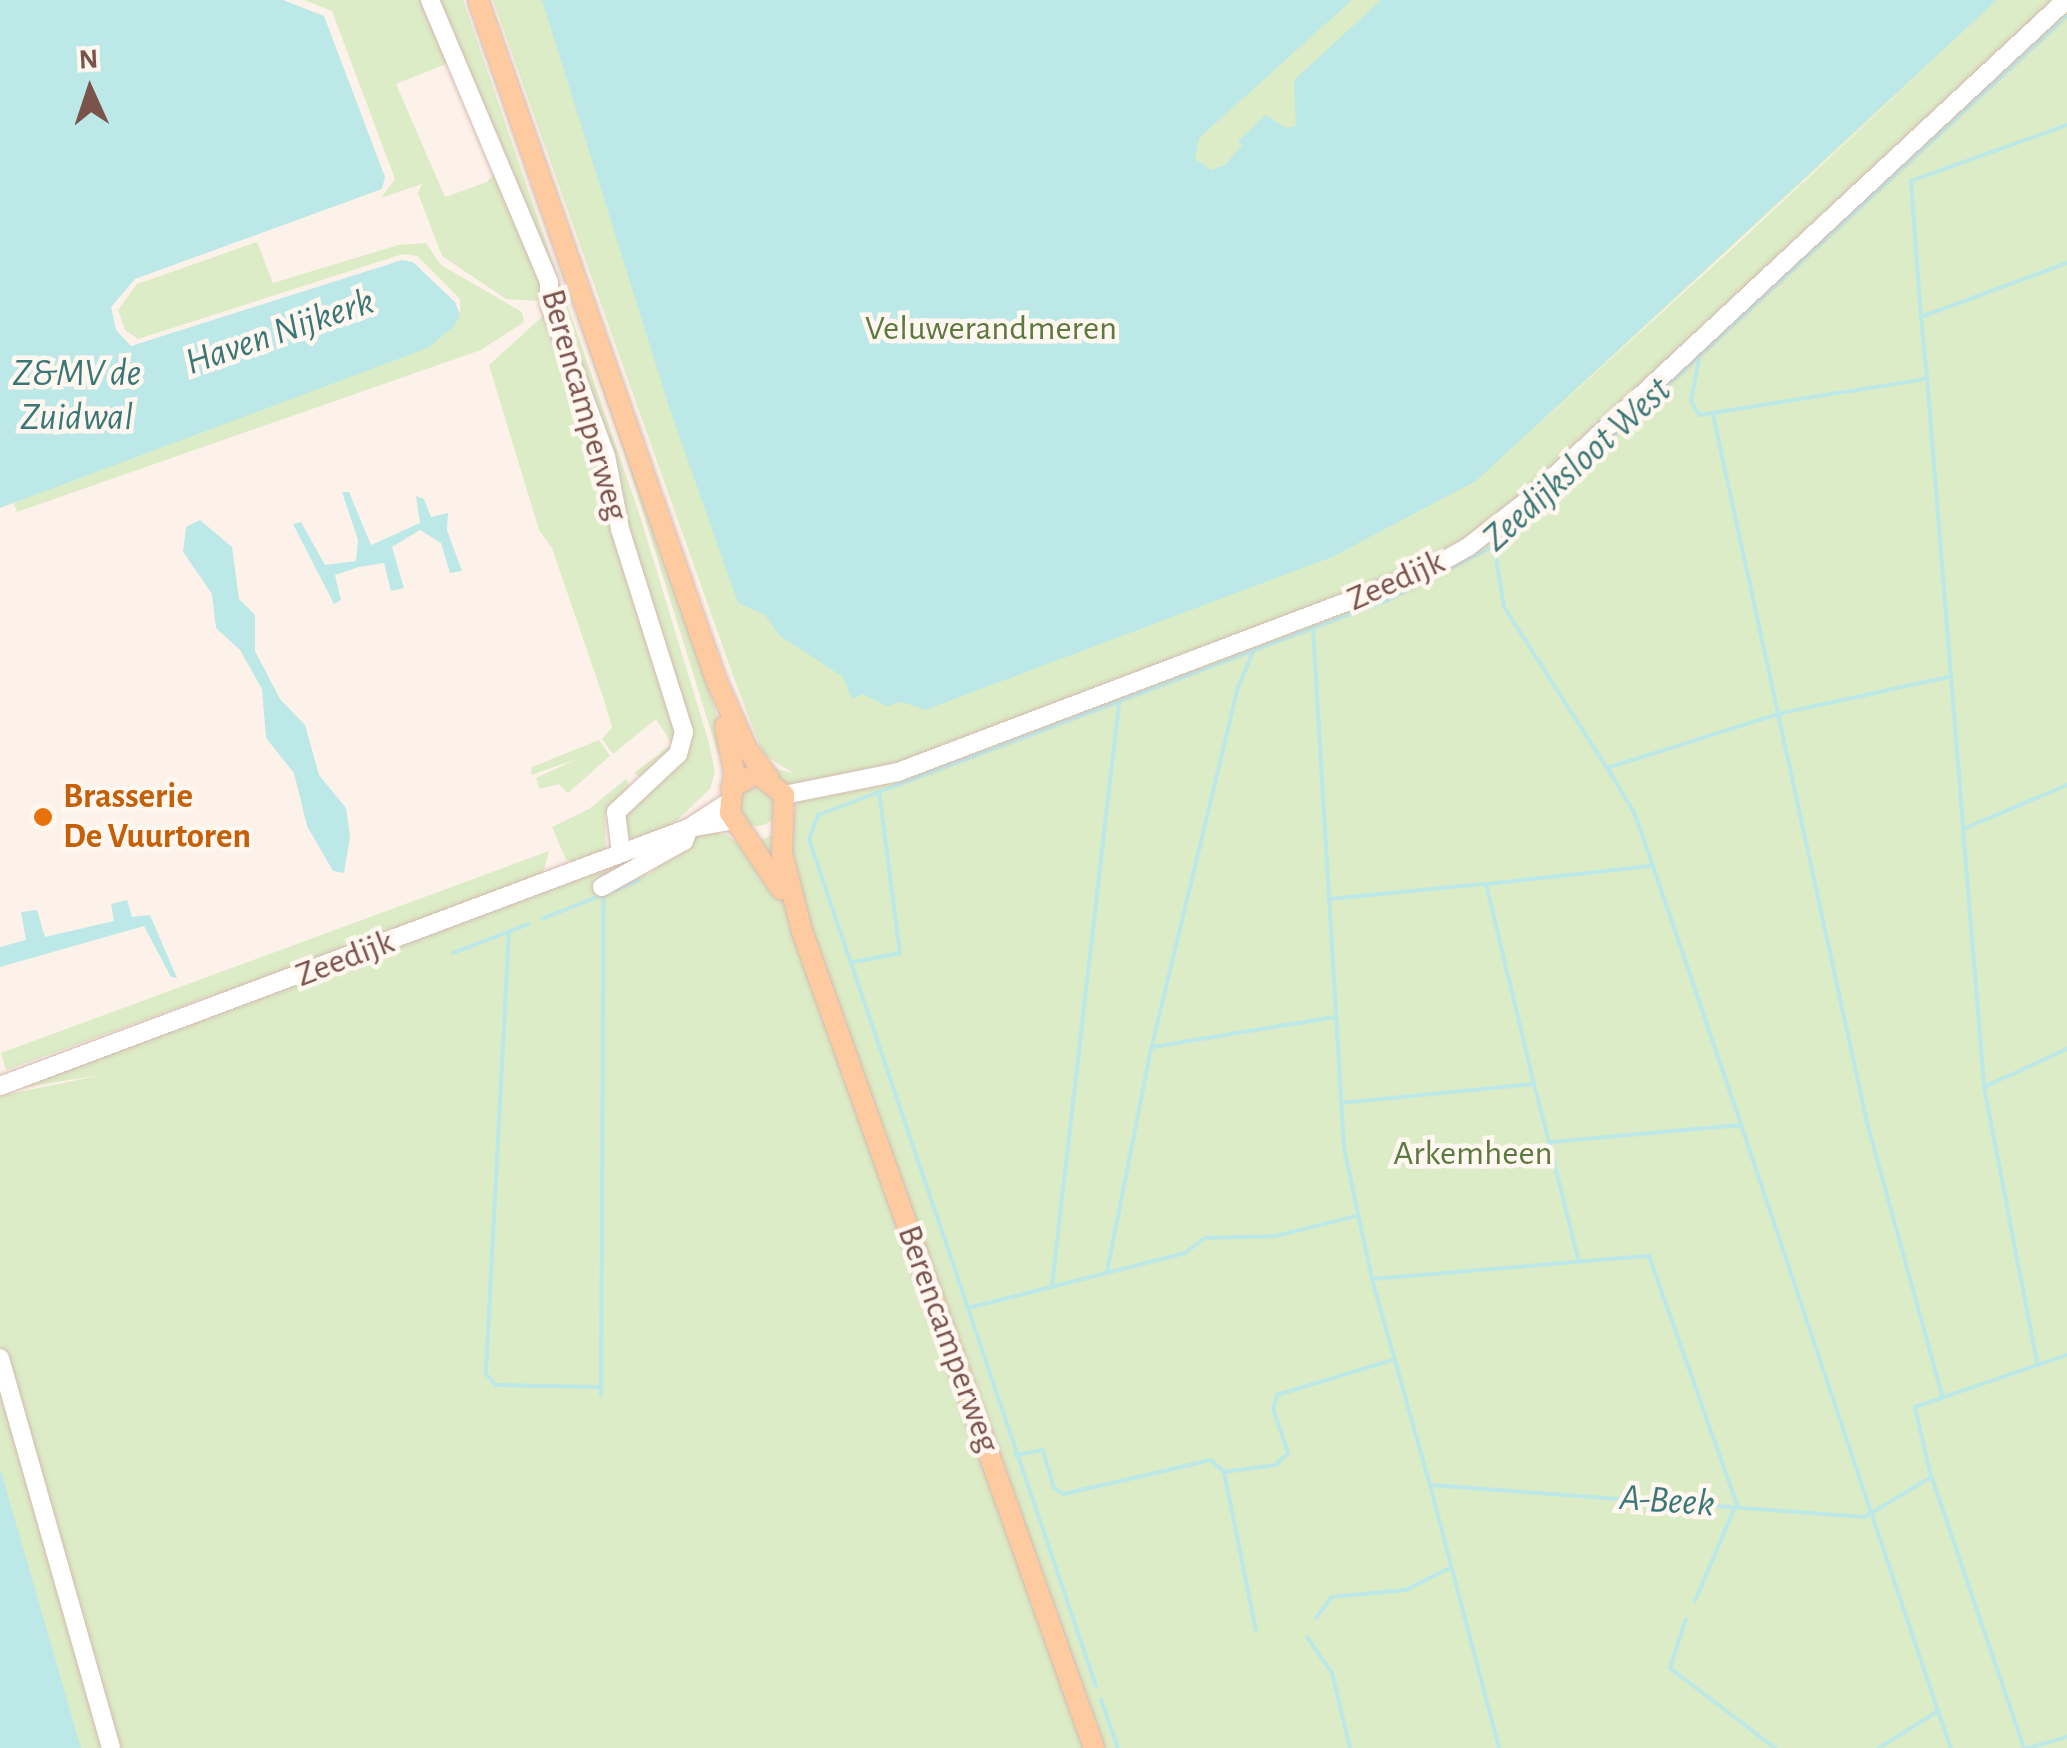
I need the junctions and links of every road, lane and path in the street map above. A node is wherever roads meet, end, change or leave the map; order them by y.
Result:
1 (430, 0) edge
2 (478, 0) edge
3 (2066, 0) edge
4 (718, 682) junction
5 (768, 776) junction
6 (784, 794) junction
7 (734, 811) junction
8 (783, 826) junction
9 (689, 828) junction
10 (622, 853) junction
11 (602, 886) dead end
12 (802, 931) junction
13 (1, 1080) edge
14 (0, 1358) edge
15 (111, 1748) edge
16 (1094, 1748) edge

1 - 10 street, Berencamperweg
2 - 4 main road, Berencamperweg
3 - 6 street, Zeedijk
4 - 5 main road, Berencamperweg
4 - 7 main road, Berencamperweg
5 - 6 main road, Berencamperweg
5 - 7 main road
6 - 8 main road, Berencamperweg
7 - 8 main road
7 - 9 street, Zeedijk
7 - 12 main road, Berencamperweg
8 - 12 main road, Berencamperweg
9 - 10 street, Zeedijk
9 - 11 street, Zeedijk
10 - 13 street, Zeedijk
12 - 16 main road, Berencamperweg
14 - 15 street

